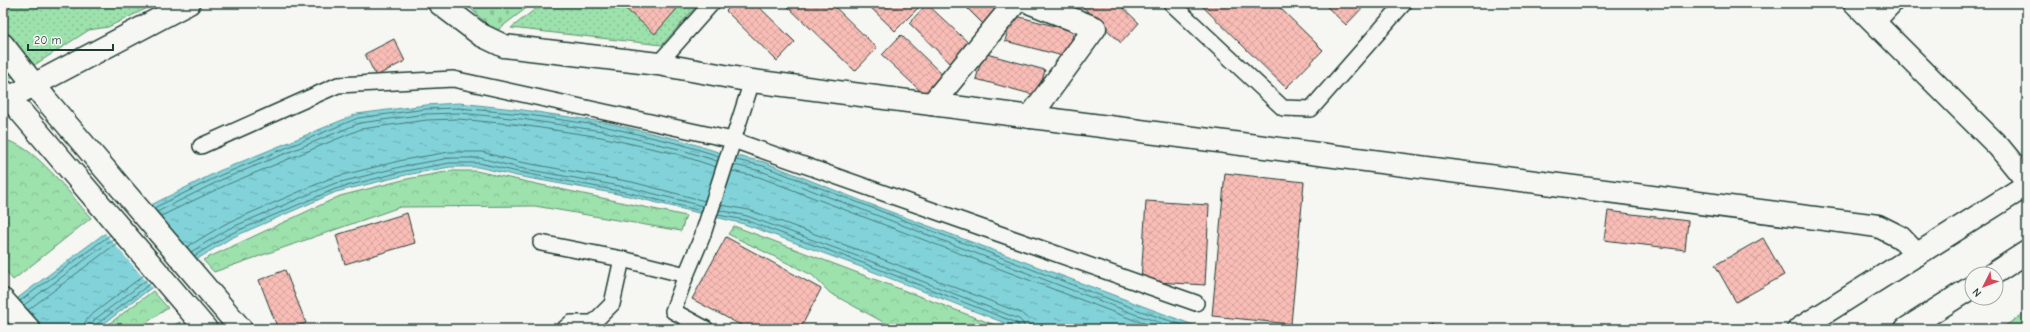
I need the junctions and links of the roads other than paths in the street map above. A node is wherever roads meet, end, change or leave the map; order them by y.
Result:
1 (189, 3) edge
2 (438, 3) edge
3 (712, 3) edge
4 (1015, 3) edge
5 (1031, 3) edge
6 (1171, 3) edge
7 (1404, 3) edge
8 (1855, 3) edge
9 (1891, 3) edge
10 (1874, 20) junction
11 (3, 45) edge
12 (658, 64) junction
13 (752, 81) junction
14 (34, 85) junction
15 (5, 96) edge
16 (932, 104) junction
17 (1030, 117) junction
18 (732, 143) junction
19 (201, 146) dead end
20 (2027, 181) edge
21 (2027, 185) edge
22 (541, 243) dead end
23 (2027, 252) edge
24 (1917, 255) junction
25 (622, 259) junction
26 (2004, 267) edge
27 (686, 275) junction
28 (1964, 292) edge
29 (3, 300) edge
30 (1196, 303) dead end
31 (29, 329) edge
32 (206, 329) edge
33 (241, 329) edge
34 (564, 329) edge
35 (706, 329) edge
36 (1799, 329) edge
37 (1906, 329) edge

1 - 14 street
2 - 12 street
3 - 12 lane
4 - 16 street
5 - 17 street
6 - 7 lane
8 - 10 street
9 - 10 street
10 - 20 street
11 - 14 street
12 - 13 street
13 - 16 street
13 - 18 lane
14 - 15 street
14 - 33 street
15 - 32 street
16 - 17 street
17 - 24 street
18 - 19 lane
18 - 27 lane
18 - 30 lane
21 - 24 street
22 - 25 lane
23 - 26 street
24 - 36 street
25 - 27 lane
25 - 34 lane
27 - 35 lane
28 - 37 street
29 - 31 street

